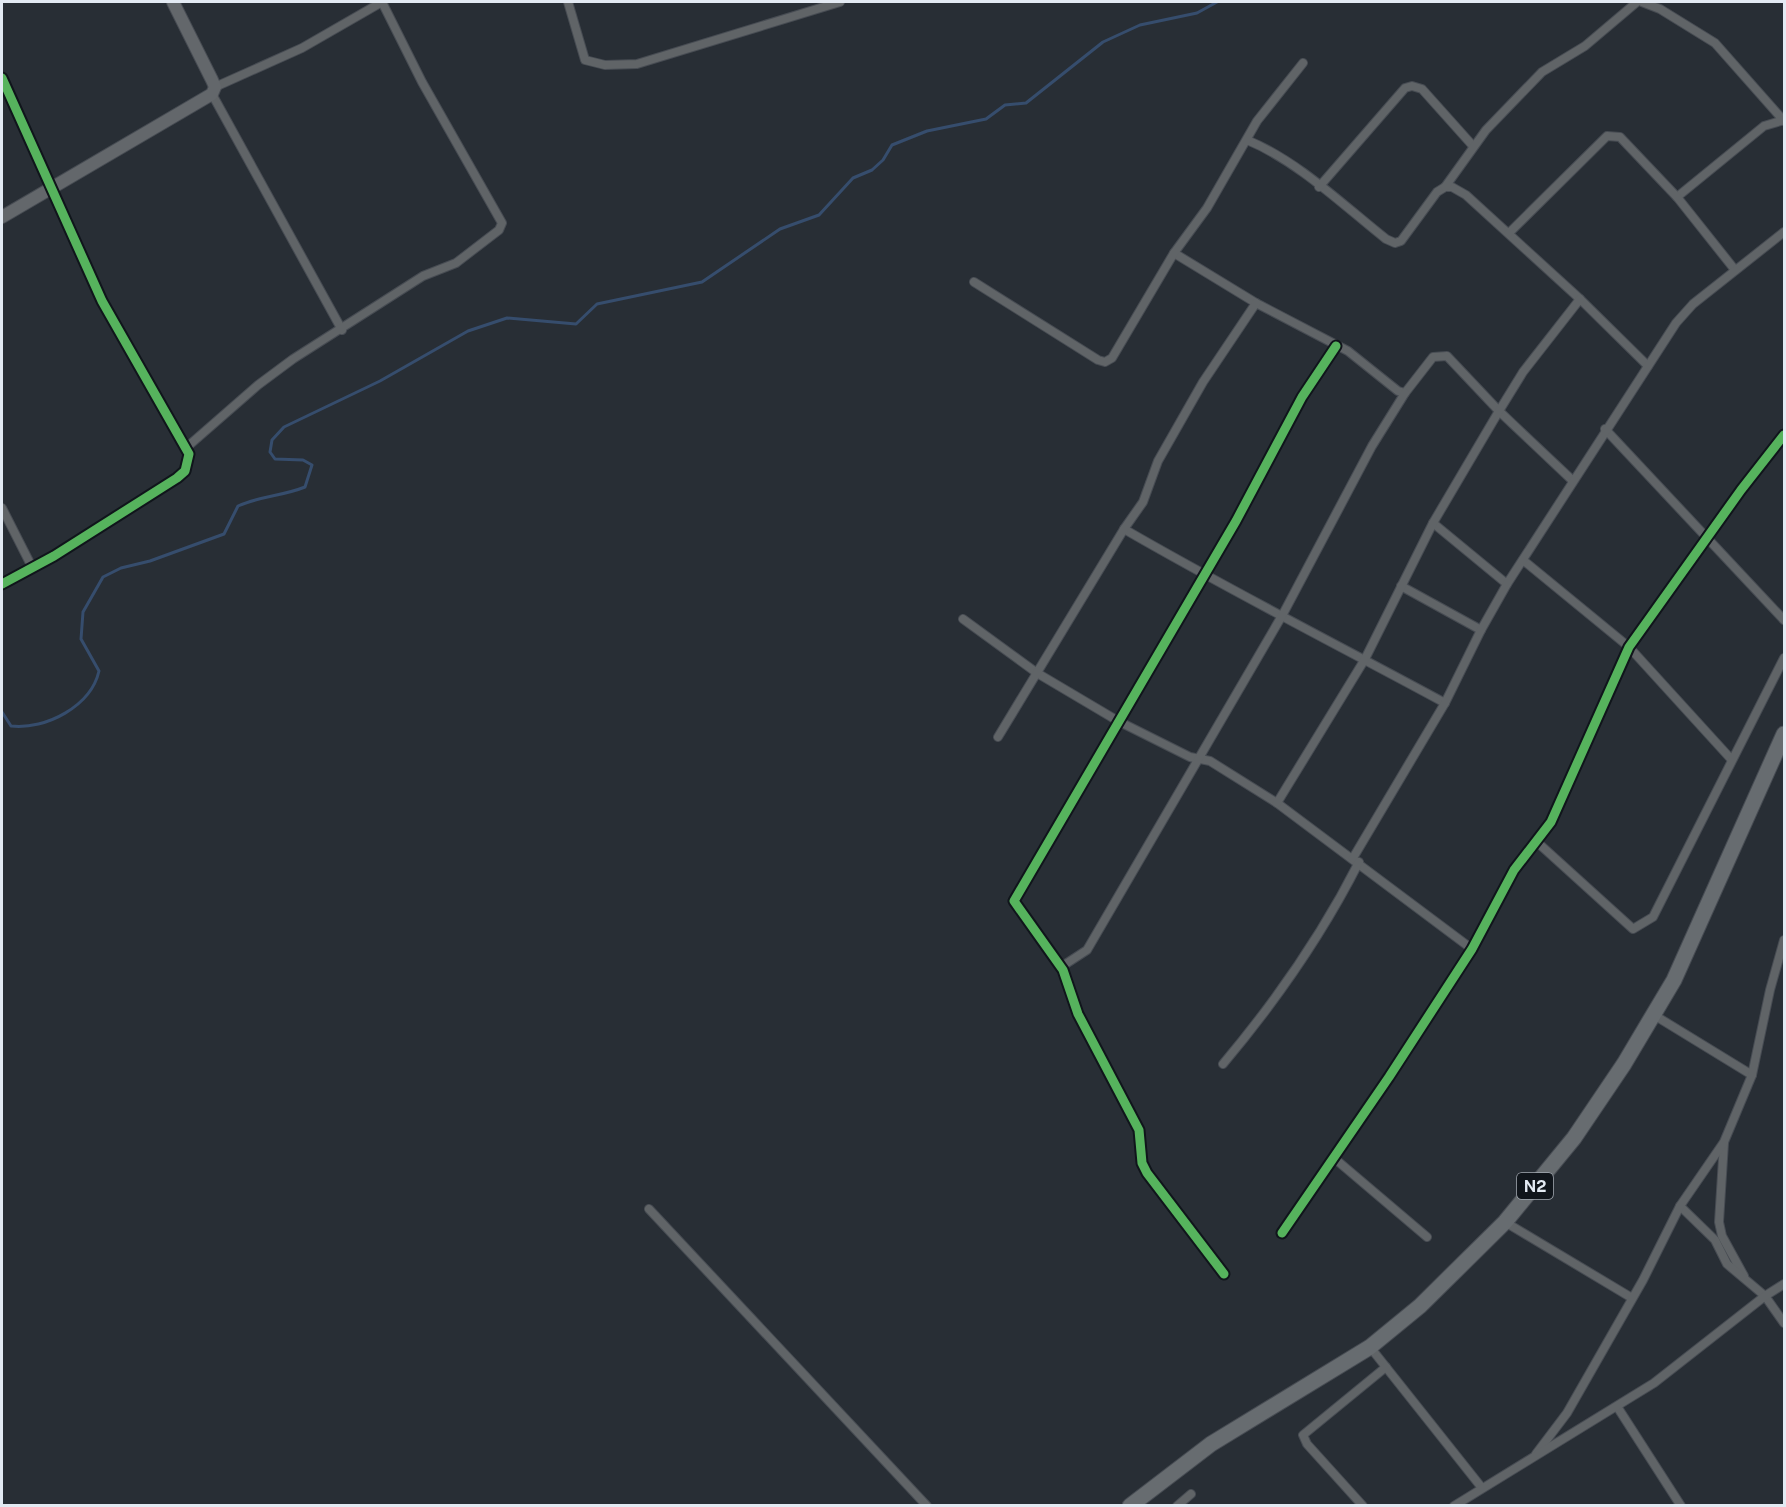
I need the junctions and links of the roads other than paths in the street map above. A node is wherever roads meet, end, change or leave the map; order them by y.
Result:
1 (173, 2) edge
2 (382, 2) edge
3 (568, 2) edge
4 (840, 2) edge
5 (1637, 2) edge
6 (1642, 2) edge
7 (1303, 63) dead end
8 (2, 78) edge
9 (213, 90) junction
10 (1784, 121) edge
11 (1247, 140) junction
12 (1473, 146) junction
13 (1319, 187) junction
14 (1445, 187) junction
15 (50, 190) junction
16 (1677, 197) junction
17 (2, 217) edge
18 (1785, 232) edge
19 (1509, 233) junction
20 (1174, 253) junction
21 (1735, 270) junction
22 (974, 282) dead end
23 (1580, 298) junction
24 (1256, 303) junction
25 (342, 330) junction
26 (1336, 346) junction
27 (1648, 366) junction
28 (1405, 393) junction
29 (1499, 411) junction
30 (1605, 429) junction
31 (1785, 435) edge
32 (187, 447) junction
33 (1572, 480) junction
34 (2, 508) edge
35 (1433, 523) junction
36 (1124, 529) junction
37 (1708, 539) junction
38 (1523, 560) junction
39 (32, 567) junction
40 (1203, 575) junction
41 (2, 584) edge
42 (1507, 584) junction
43 (1401, 586) junction
44 (1282, 614) junction
45 (963, 619) dead end
46 (1785, 620) edge
47 (1481, 630) junction
48 (1629, 647) junction
49 (1785, 658) edge
50 (1365, 659) junction
51 (1037, 673) junction
52 (1445, 703) junction
53 (1118, 721) junction
54 (1785, 734) edge
55 (998, 737) dead end
56 (1198, 758) junction
57 (1731, 759) junction
58 (1277, 803) junction
59 (1538, 842) junction
60 (1356, 860) junction
61 (1785, 940) edge
62 (1472, 949) junction
63 (1783, 950) edge
64 (1061, 967) junction
65 (1654, 1015) junction
66 (1223, 1064) dead end
67 (1752, 1075) junction
68 (1724, 1142) junction
69 (1334, 1158) junction
70 (1680, 1206) junction
71 (649, 1209) dead end
72 (1505, 1222) junction
73 (1282, 1233) dead end
74 (1427, 1238) dead end
75 (1718, 1238) junction
76 (1224, 1274) dead end
77 (1785, 1284) edge
78 (1765, 1296) junction
79 (1632, 1298) junction
80 (1785, 1323) edge
81 (1370, 1347) junction
82 (1386, 1367) junction
83 (1618, 1408) junction
84 (1536, 1454) junction
85 (1482, 1488) junction
86 (1191, 1494) dead end
87 (927, 1506) edge
88 (1130, 1506) edge
89 (1177, 1506) edge
90 (1363, 1506) edge
91 (1454, 1506) edge
92 (1681, 1506) edge

1 - 9 street
2 - 9 street
2 - 25 street
3 - 4 street
5 - 12 street
6 - 10 street
7 - 11 street
8 - 15 street
9 - 15 street
9 - 25 street
10 - 16 street
11 - 13 street
11 - 20 street
12 - 13 street
12 - 14 street
13 - 14 street
14 - 19 street
15 - 17 street
15 - 32 street
16 - 19 street
16 - 21 street
18 - 21 street
19 - 23 street
20 - 22 street
20 - 24 street
21 - 27 street
23 - 27 street
23 - 29 street
24 - 26 street
24 - 36 street
25 - 32 street
26 - 28 street
26 - 40 street
27 - 30 street
28 - 29 street
28 - 44 street
29 - 33 street
29 - 35 street
30 - 33 street
30 - 37 street
31 - 37 street
32 - 39 street
33 - 38 street
34 - 39 street
35 - 42 street
35 - 43 street
36 - 40 street
36 - 51 street
37 - 46 street
37 - 48 street
38 - 42 street
38 - 48 street
39 - 41 street
40 - 44 street
40 - 53 street
42 - 47 street
43 - 47 street
43 - 50 street
44 - 50 street
44 - 56 street
45 - 51 street
47 - 52 street
48 - 57 street
48 - 59 street
49 - 57 street
50 - 52 street
50 - 58 street
51 - 53 street
51 - 55 street
52 - 60 street
53 - 56 street
53 - 64 street
54 - 65 highway, N2
56 - 58 street
56 - 64 street
57 - 59 street
58 - 60 street
59 - 62 street
60 - 62 street
60 - 66 street
61 - 63 street
62 - 69 street
63 - 67 street
64 - 76 street
65 - 67 street
65 - 72 highway, N2
67 - 68 street
68 - 70 street
68 - 75 street
69 - 73 street
69 - 74 street
70 - 75 street
70 - 79 street
71 - 87 street
72 - 79 street
72 - 81 highway, N2
75 - 78 street
77 - 78 street
78 - 80 street
78 - 83 street
79 - 84 street
81 - 82 street
81 - 88 highway, N2
82 - 85 street
82 - 90 street
83 - 84 street
83 - 92 street
84 - 85 street
85 - 91 street
86 - 89 street

